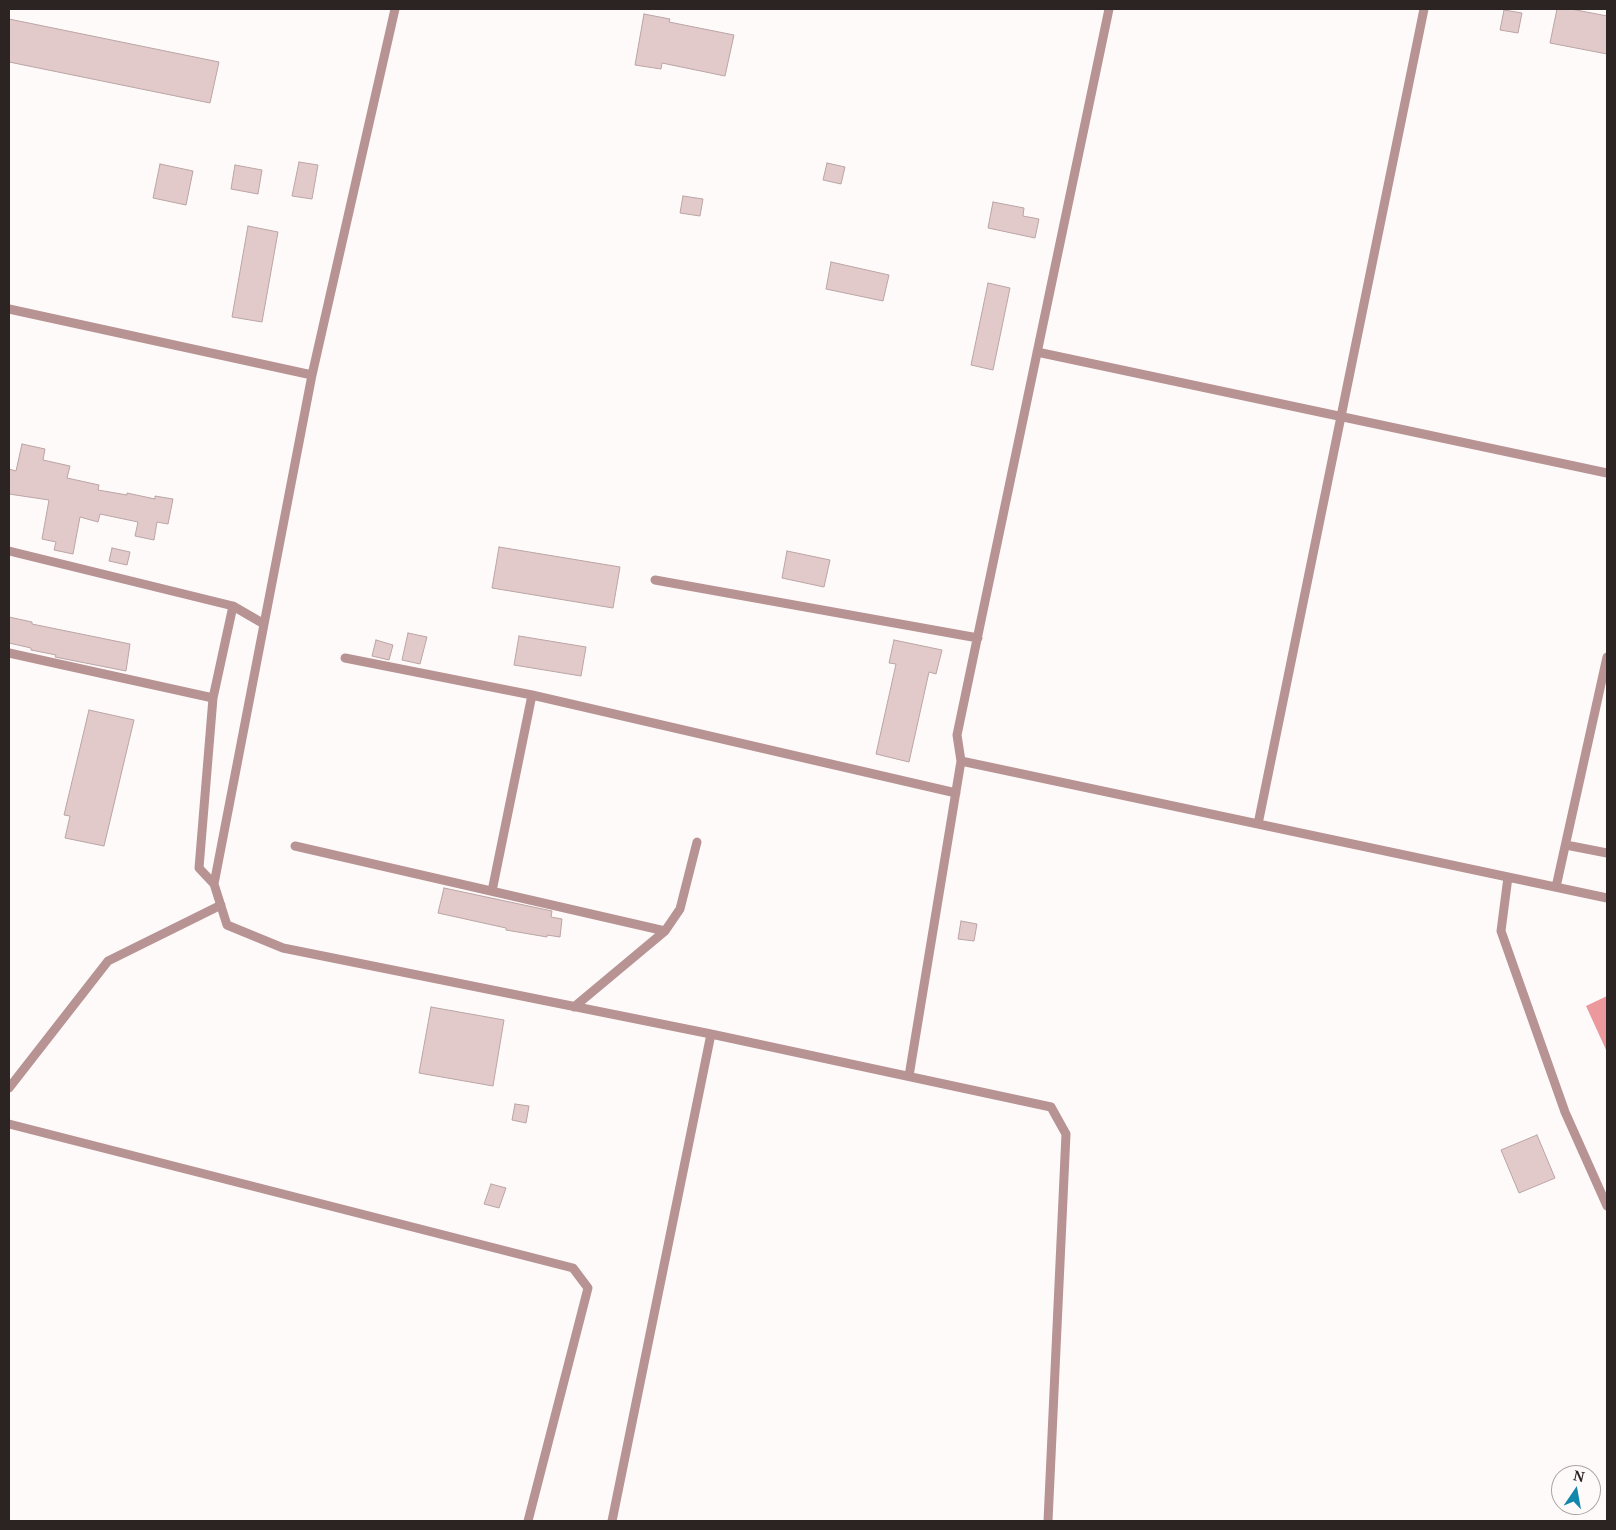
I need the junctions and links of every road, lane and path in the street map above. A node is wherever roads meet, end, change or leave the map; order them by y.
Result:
1 (395, 9) edge
2 (1109, 9) edge
3 (1424, 9) edge
4 (9, 309) edge
5 (1037, 352) junction
6 (312, 375) junction
7 (1342, 416) junction
8 (1607, 473) edge
9 (9, 552) edge
10 (655, 580) dead end
11 (233, 606) junction
12 (264, 624) junction
13 (978, 638) junction
14 (9, 653) edge
15 (1607, 657) edge
16 (345, 658) dead end
17 (532, 695) junction
18 (213, 698) junction
19 (961, 761) junction
20 (956, 793) junction
21 (1258, 824) junction
22 (697, 842) dead end
23 (1566, 845) junction
24 (295, 846) dead end
25 (1607, 854) edge
26 (1508, 877) junction
27 (214, 884) junction
28 (1556, 887) junction
29 (492, 891) junction
30 (1607, 898) edge
31 (221, 905) junction
32 (665, 930) junction
33 (574, 1007) junction
34 (711, 1034) junction
35 (909, 1076) junction
36 (9, 1088) edge
37 (9, 1124) edge
38 (1607, 1206) edge
39 (528, 1521) edge
40 (612, 1521) edge
41 (1048, 1521) edge

1 - 6 lane
2 - 5 lane
3 - 7 lane
4 - 6 lane
5 - 7 lane
5 - 13 lane
6 - 12 lane
7 - 8 lane
7 - 21 lane
9 - 11 lane
10 - 13 lane
11 - 12 lane
11 - 18 lane
12 - 27 lane
13 - 19 lane
14 - 18 lane
15 - 23 lane
16 - 17 lane
17 - 20 lane
17 - 29 lane
18 - 27 lane
19 - 20 lane
19 - 21 lane
20 - 35 lane
21 - 26 lane
22 - 32 lane
23 - 25 lane
23 - 28 lane
24 - 29 lane
26 - 28 lane
26 - 38 lane
27 - 31 lane
28 - 30 lane
29 - 32 lane
31 - 33 lane
31 - 36 lane
32 - 33 lane
33 - 34 lane
34 - 35 lane
34 - 40 lane
35 - 41 lane
37 - 39 lane

